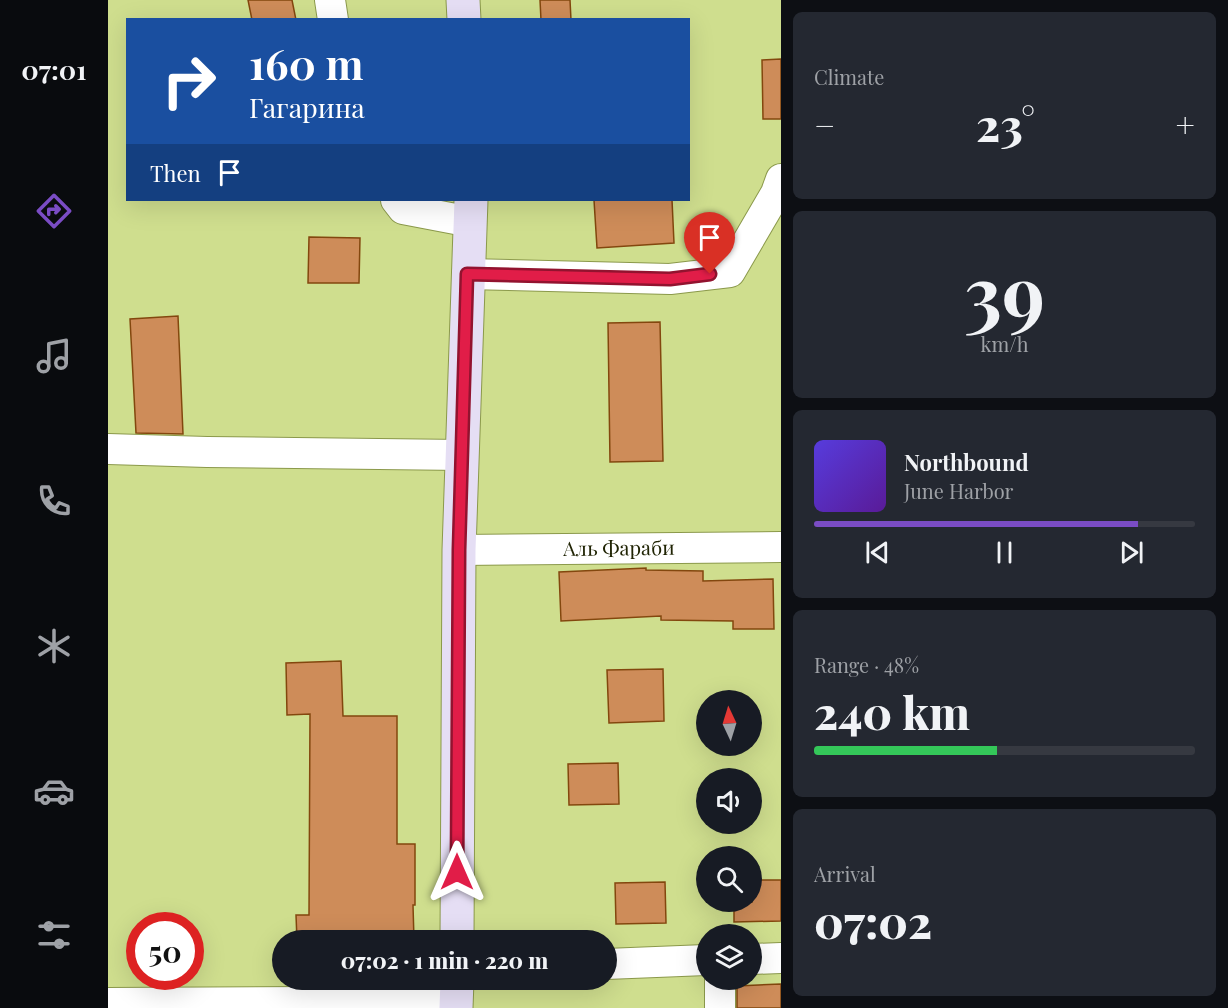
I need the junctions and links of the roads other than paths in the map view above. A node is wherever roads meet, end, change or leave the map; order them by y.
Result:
1 (330, 0) edge
2 (463, 0) edge
3 (333, 18) edge
4 (464, 18) edge
5 (781, 179) edge
6 (397, 201) edge
7 (471, 211) edge
8 (467, 274) junction
9 (108, 449) edge
10 (462, 455) junction
11 (781, 547) edge
12 (459, 550) junction
13 (457, 930) edge
14 (781, 958) edge
15 (762, 959) edge
16 (696, 960) edge
17 (617, 964) edge
18 (720, 990) edge
19 (456, 996) edge
20 (108, 1003) edge
21 (720, 1008) edge

1 - 3 street
2 - 4 main road
5 - 8 street
6 - 7 street
7 - 8 main road
8 - 10 main road
9 - 10 street
10 - 12 main road
11 - 12 street, Аль Фараби
12 - 13 main road
14 - 15 street
16 - 17 street
18 - 21 street
19 - 20 street

